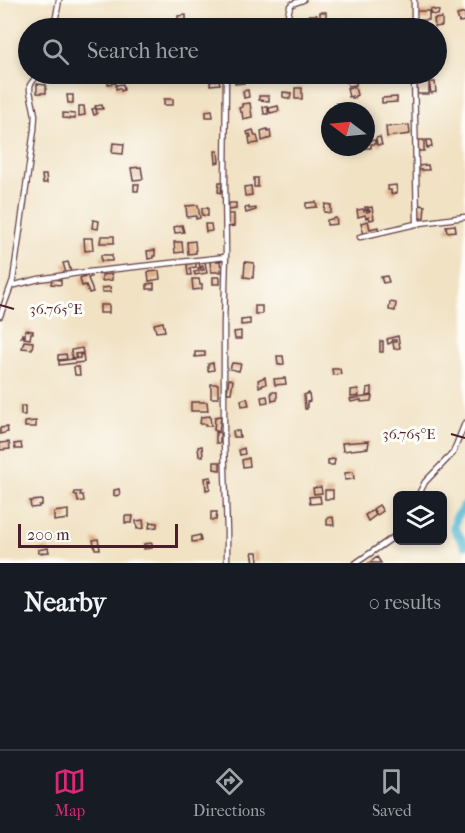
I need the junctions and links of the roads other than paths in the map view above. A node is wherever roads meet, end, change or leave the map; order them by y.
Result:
1 (59, 0) edge
2 (303, 0) edge
3 (414, 0) edge
4 (56, 18) edge
5 (287, 18) edge
6 (414, 18) edge
7 (31, 84) edge
8 (226, 84) edge
9 (414, 84) edge
10 (465, 217) edge
11 (420, 223) junction
12 (360, 237) dead end
13 (226, 257) junction
14 (11, 286) junction
15 (0, 316) edge
16 (465, 423) edge
17 (420, 491) edge
18 (393, 537) edge
19 (227, 563) edge
20 (356, 563) edge

1 - 4 street
2 - 5 street
3 - 6 street
7 - 14 street
8 - 13 street
9 - 11 street
10 - 11 street
11 - 12 street
13 - 14 street
13 - 19 street
14 - 15 street
16 - 17 street
18 - 20 street

